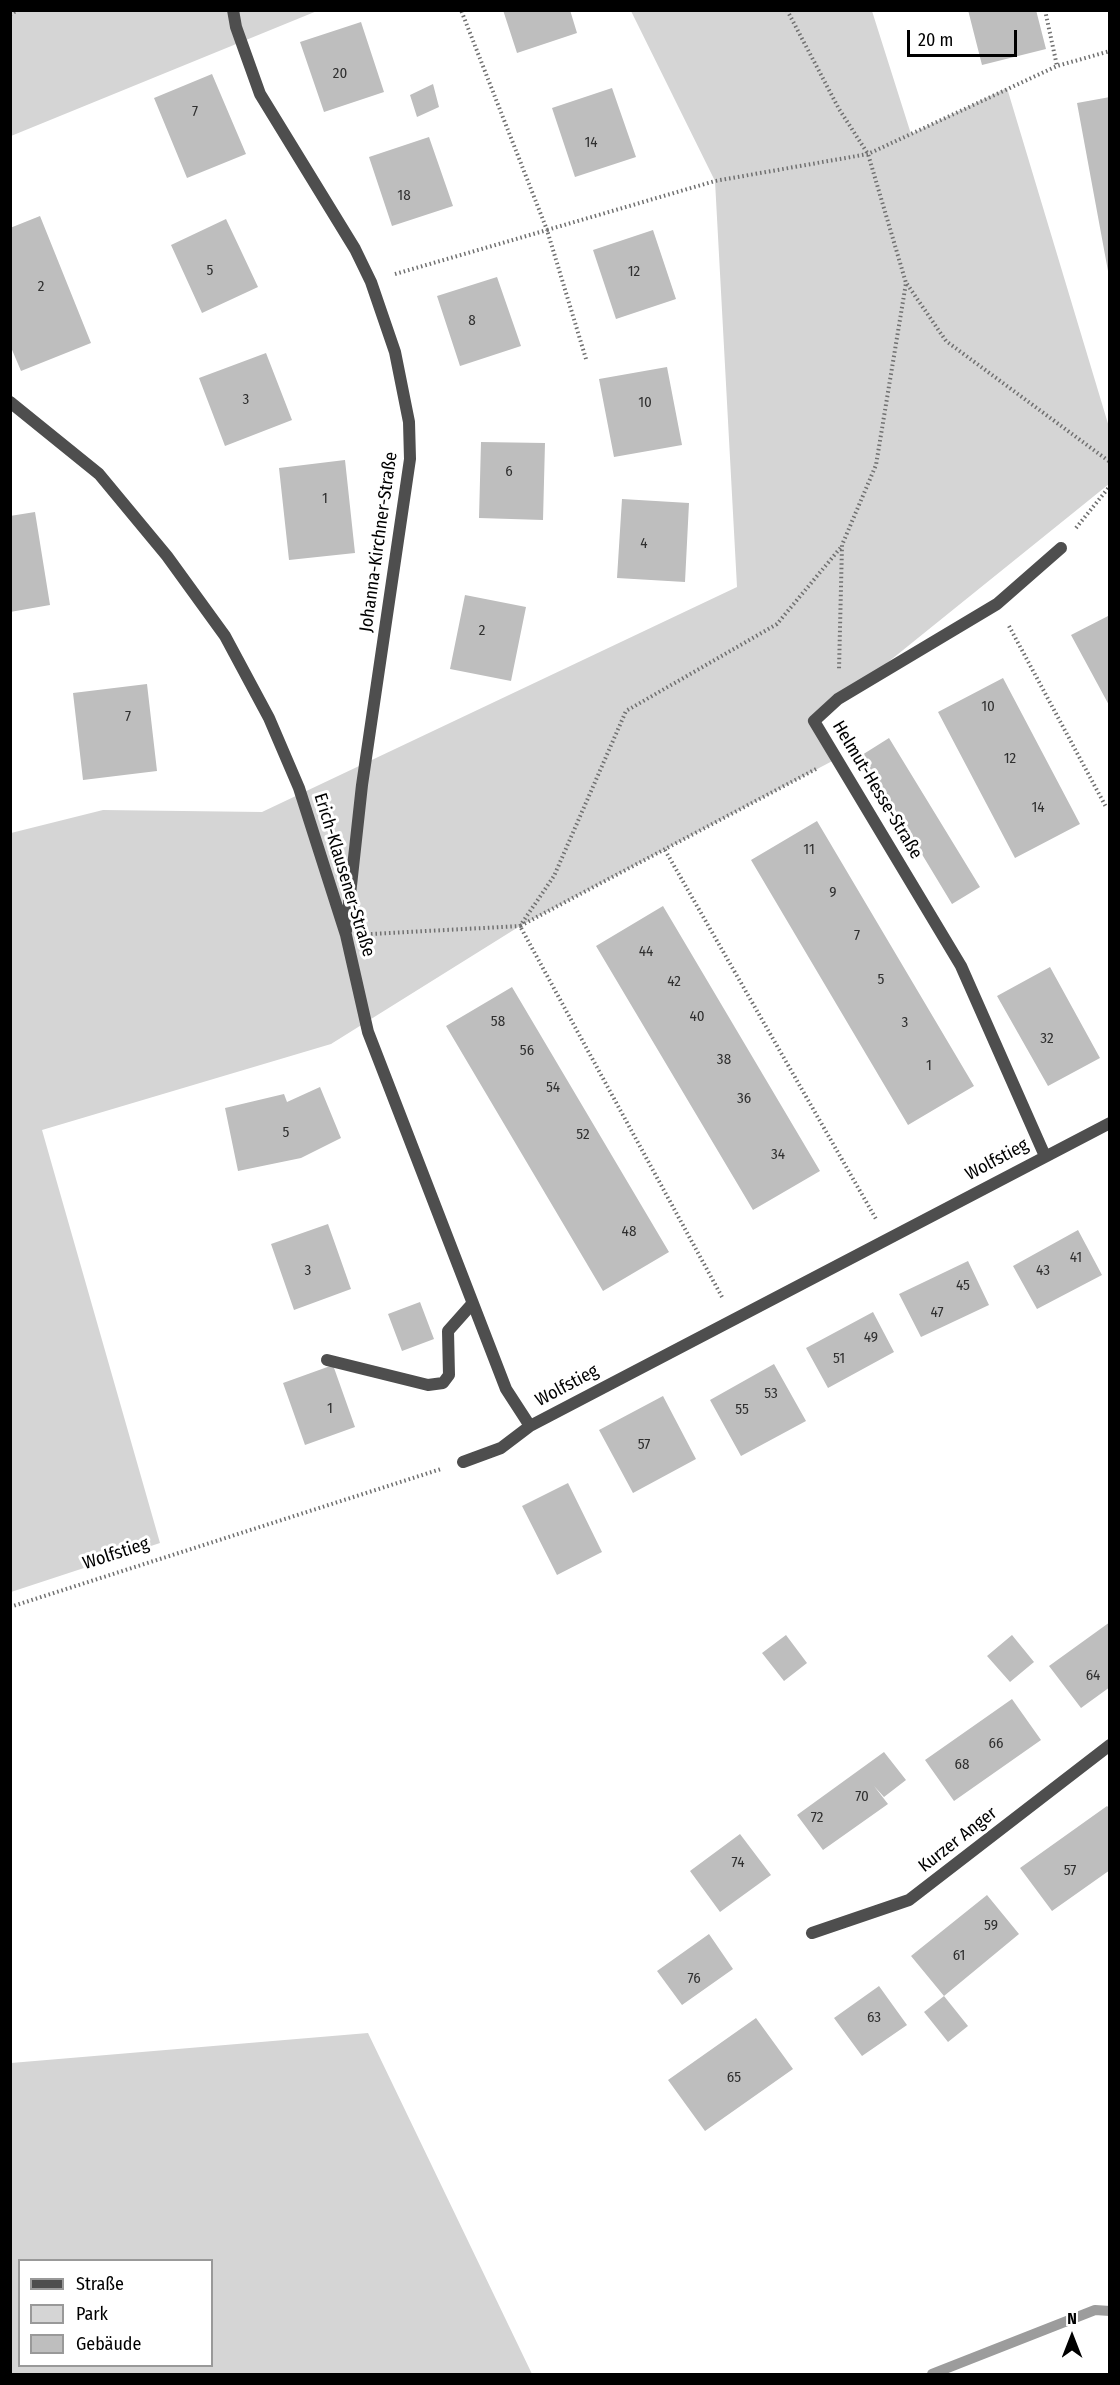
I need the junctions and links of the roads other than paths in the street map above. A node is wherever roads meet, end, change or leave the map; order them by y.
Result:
1 (233, 10) edge
2 (10, 402) edge
3 (1060, 548) road end
4 (346, 935) junction
5 (1110, 1123) edge
6 (1045, 1156) junction
7 (472, 1304) junction
8 (327, 1360) dead end
9 (530, 1426) junction
10 (463, 1462) road end
11 (1110, 1745) edge
12 (812, 1933) dead end

1 - 4 street, Johanna-Kirchner-Straße
2 - 4 street, Erich-Klausener-Straße
3 - 6 street, Helmut-Hesse-Straße
4 - 7 street, Erich-Klausener-Straße
5 - 6 street, Wolfstieg
6 - 9 street, Wolfstieg
7 - 8 street
7 - 9 street, Erich-Klausener-Straße
9 - 10 street, Wolfstieg
11 - 12 street, Kurzer Anger

